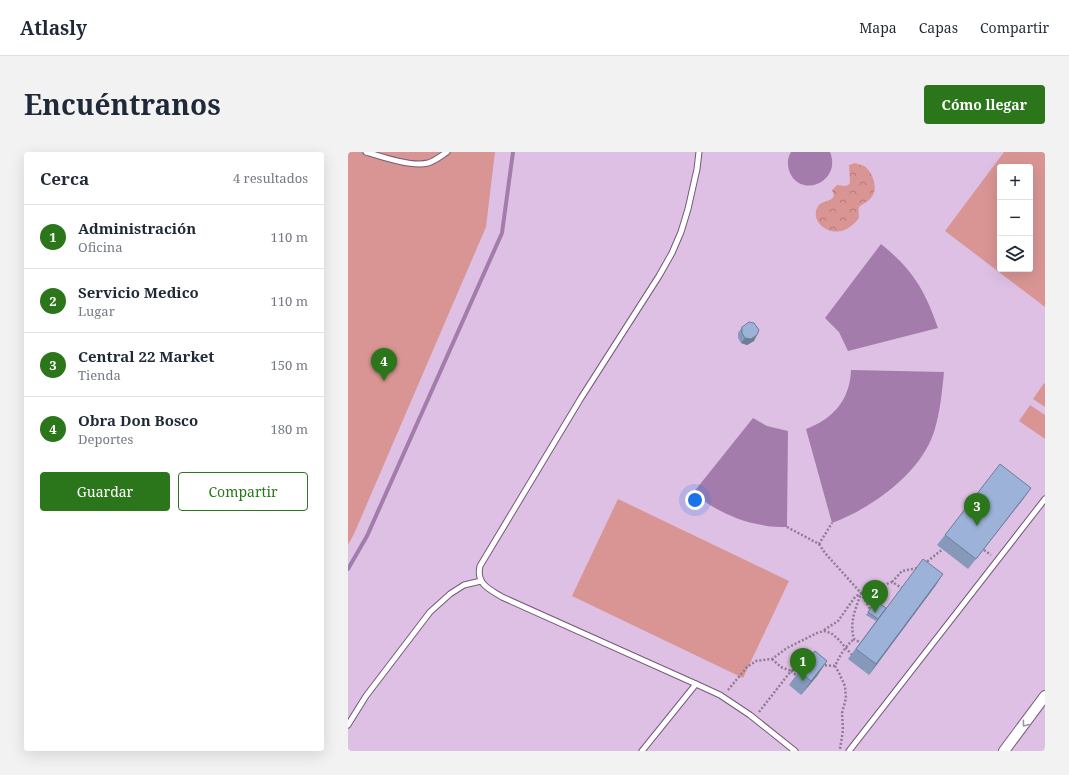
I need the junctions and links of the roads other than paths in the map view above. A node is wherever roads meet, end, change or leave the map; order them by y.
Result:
1 (366, 152) edge
2 (447, 152) edge
3 (699, 152) edge
4 (1045, 499) edge
5 (481, 581) junction
6 (696, 684) junction
7 (1045, 696) edge
8 (348, 725) edge
9 (642, 751) edge
10 (795, 751) edge
11 (849, 751) edge
12 (1004, 751) edge

1 - 2 lane
3 - 5 lane
4 - 11 lane
5 - 6 lane
5 - 8 lane
6 - 9 lane
6 - 10 lane
7 -> 12 street

